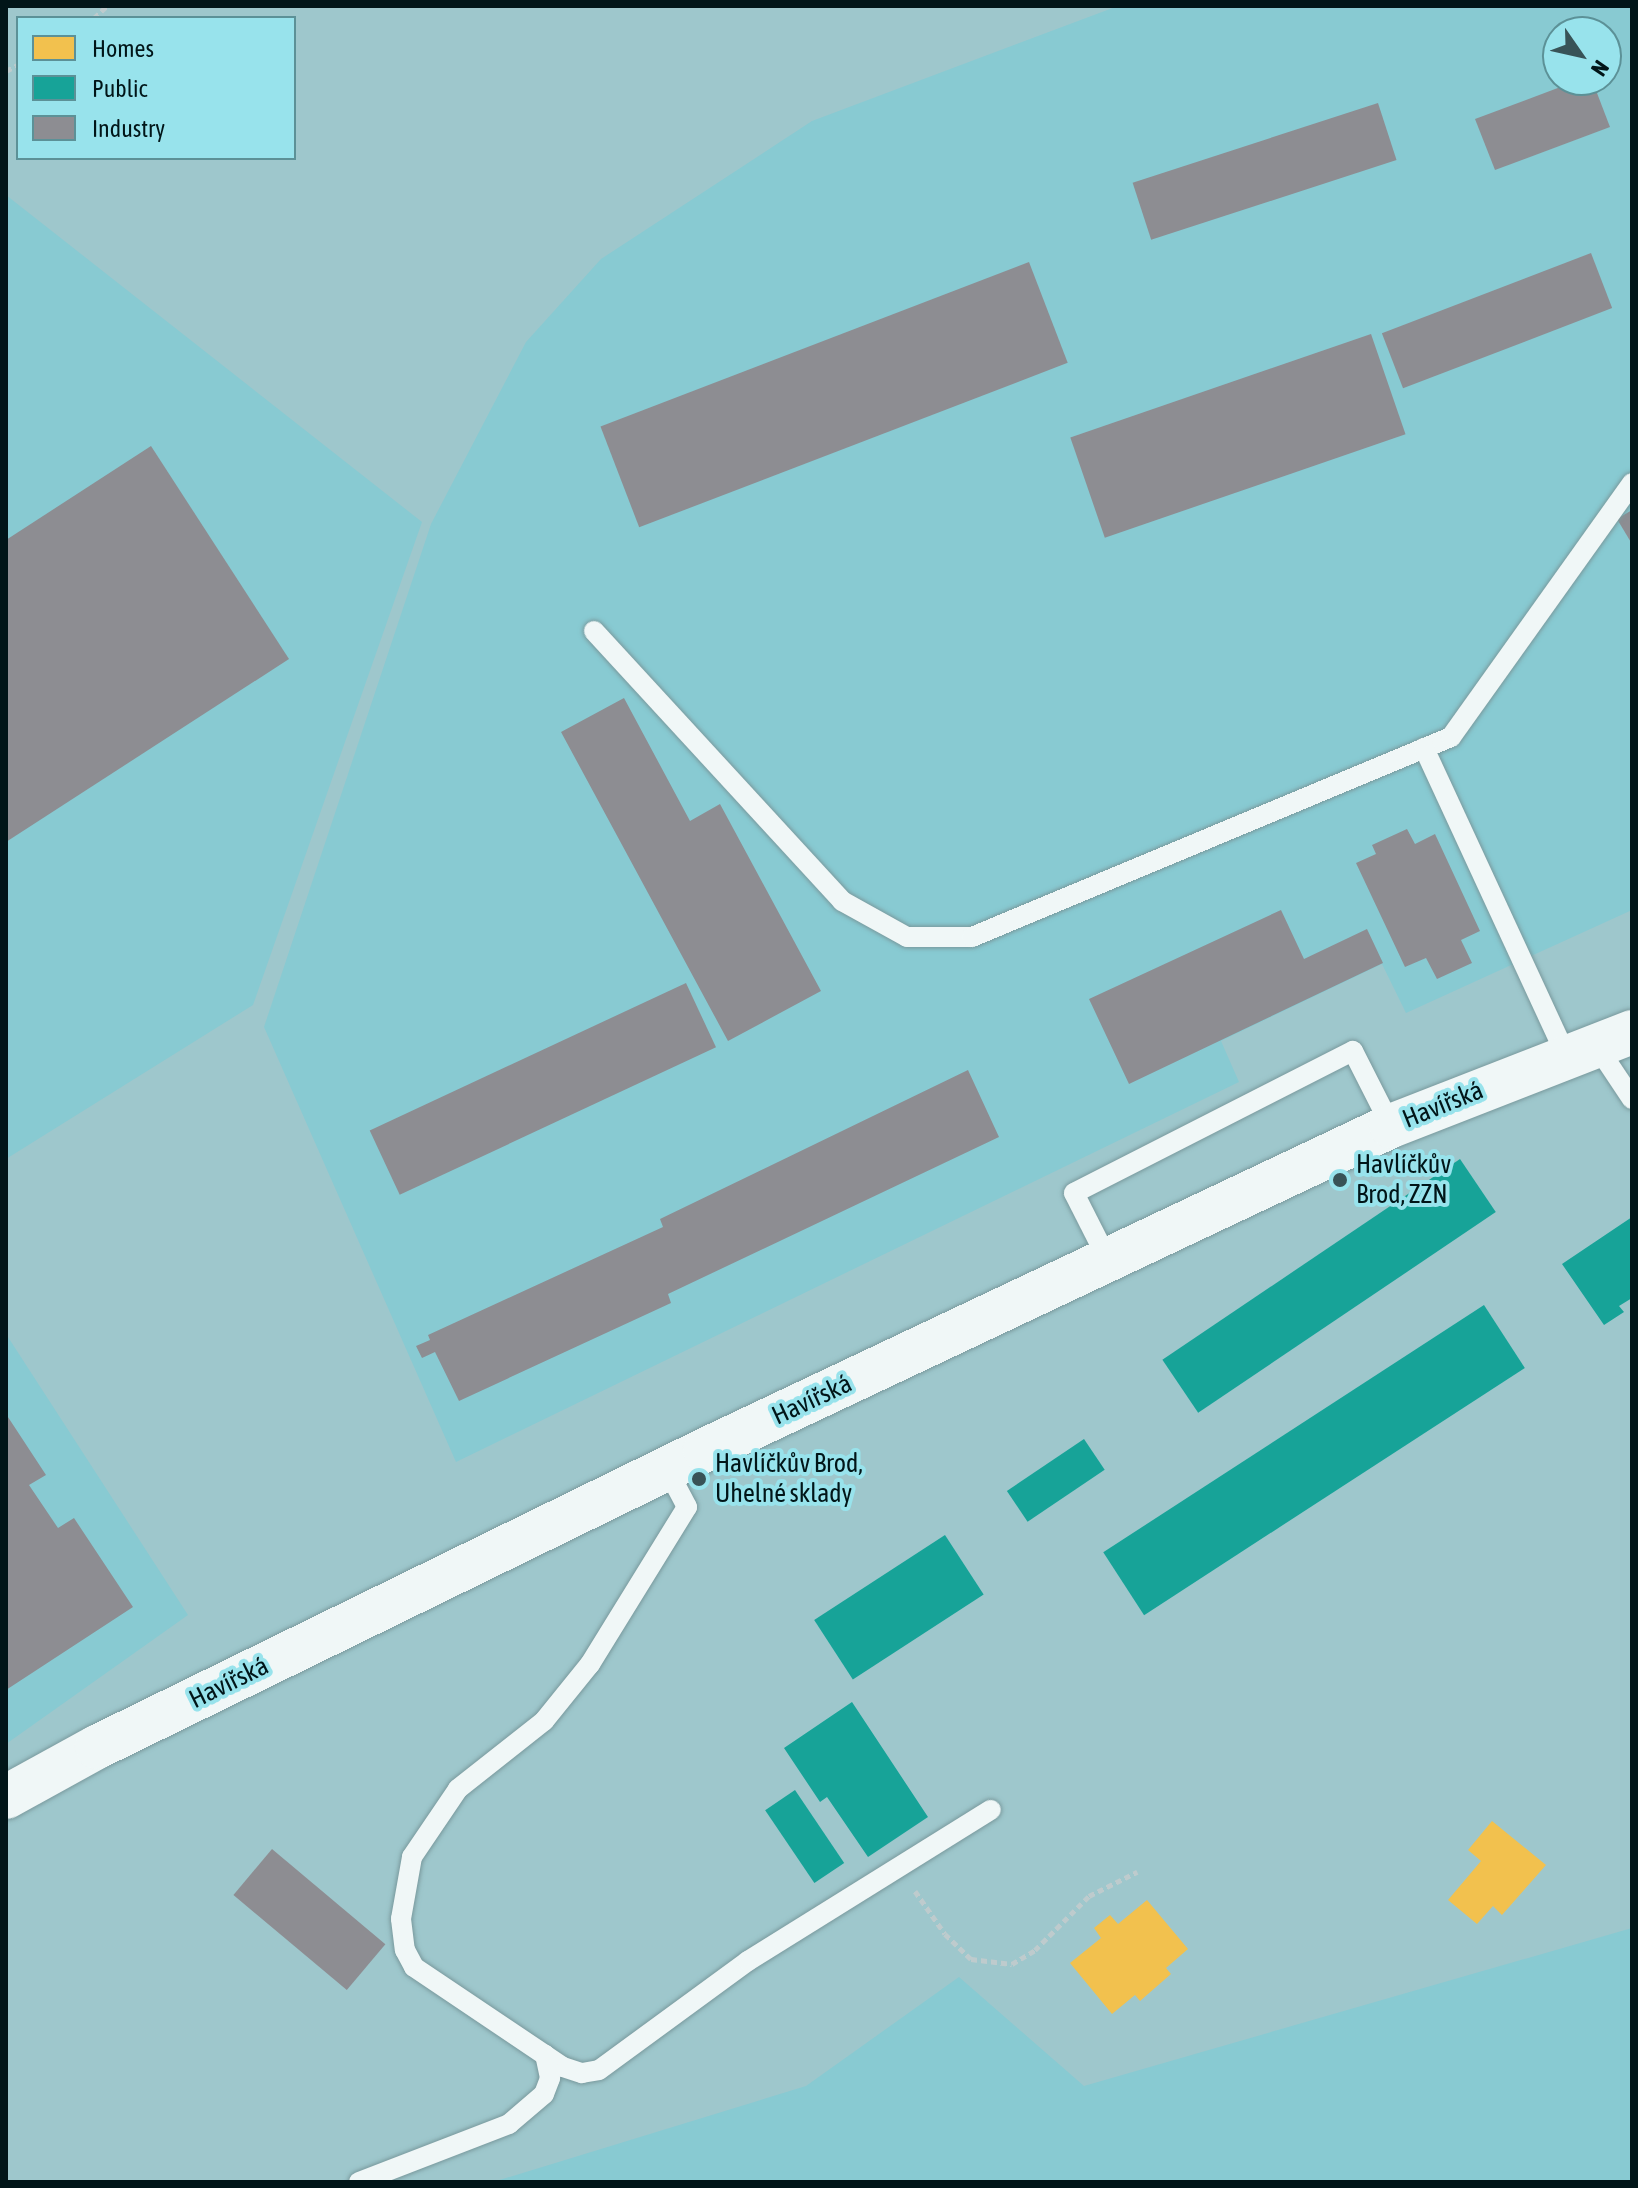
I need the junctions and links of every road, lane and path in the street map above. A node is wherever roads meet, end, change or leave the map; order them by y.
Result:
1 (1632, 483) edge
2 (594, 631) dead end
3 (1424, 748) junction
4 (1598, 1044) edge
5 (1632, 1099) edge
6 (1391, 1126) junction
7 (1108, 1260) junction
8 (667, 1469) junction
9 (6, 1797) edge
10 (991, 1810) dead end
11 (899, 1867) junction
12 (1137, 1872) dead end
13 (545, 2055) junction
14 (359, 2182) edge

1 - 3 lane
2 - 3 lane
3 - 4 lane
4 - 5 lane
4 - 6 street, Havířská
6 - 7 street, Havířská
6 - 7 lane
7 - 8 street, Havířská
8 - 9 street, Havířská
8 - 13 lane
10 - 11 lane
11 - 12 path
11 - 13 lane
13 - 14 lane

